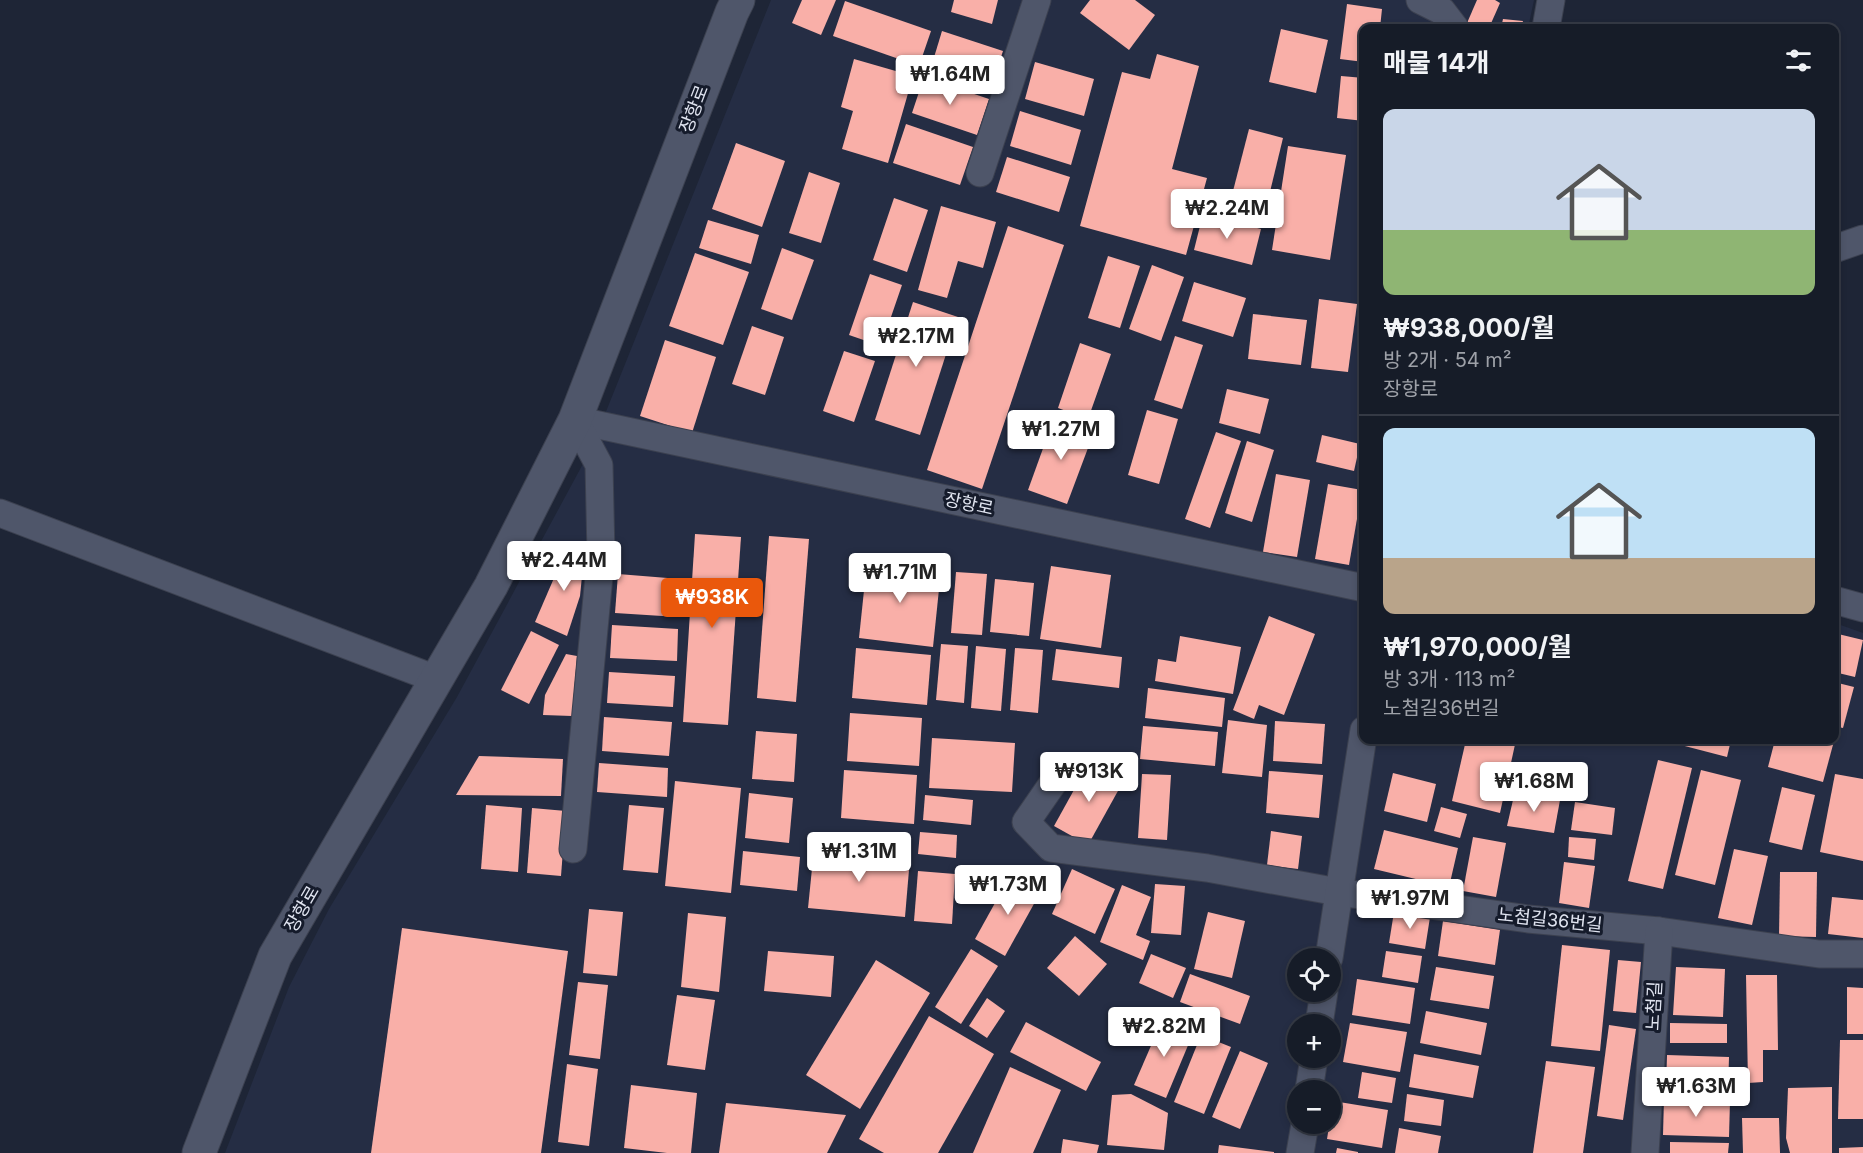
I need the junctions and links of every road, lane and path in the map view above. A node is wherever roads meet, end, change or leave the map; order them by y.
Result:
1 (738, 0) edge
2 (1037, 0) edge
3 (1420, 0) edge
4 (1551, 0) edge
5 (1452, 24) edge
6 (1547, 24) edge
7 (980, 173) dead end
8 (1863, 239) edge
9 (1839, 247) edge
10 (575, 420) junction
11 (0, 513) edge
12 (1359, 587) edge
13 (1839, 601) edge
14 (1863, 608) edge
15 (436, 679) junction
16 (1362, 744) edge
17 (1062, 770) dead end
18 (573, 849) dead end
19 (1338, 892) junction
20 (1659, 931) junction
21 (1330, 948) edge
22 (1863, 954) edge
23 (1303, 1134) edge
24 (198, 1153) edge
25 (1300, 1153) edge
26 (1645, 1153) edge

1 - 10 main road, 장항로
2 - 7 street
3 - 5 street
4 - 6 street
8 - 9 street
10 - 12 street, 장항로
10 - 15 main road, 장항로
10 - 18 street
11 - 15 street
13 - 14 street
15 - 24 main road, 장항로
16 - 19 street
17 - 19 street, 노첨길36번길
19 - 20 street, 노첨길36번길
19 - 21 street
20 - 22 street, 노첨길36번길
20 - 26 street, 노첨길
23 - 25 street

